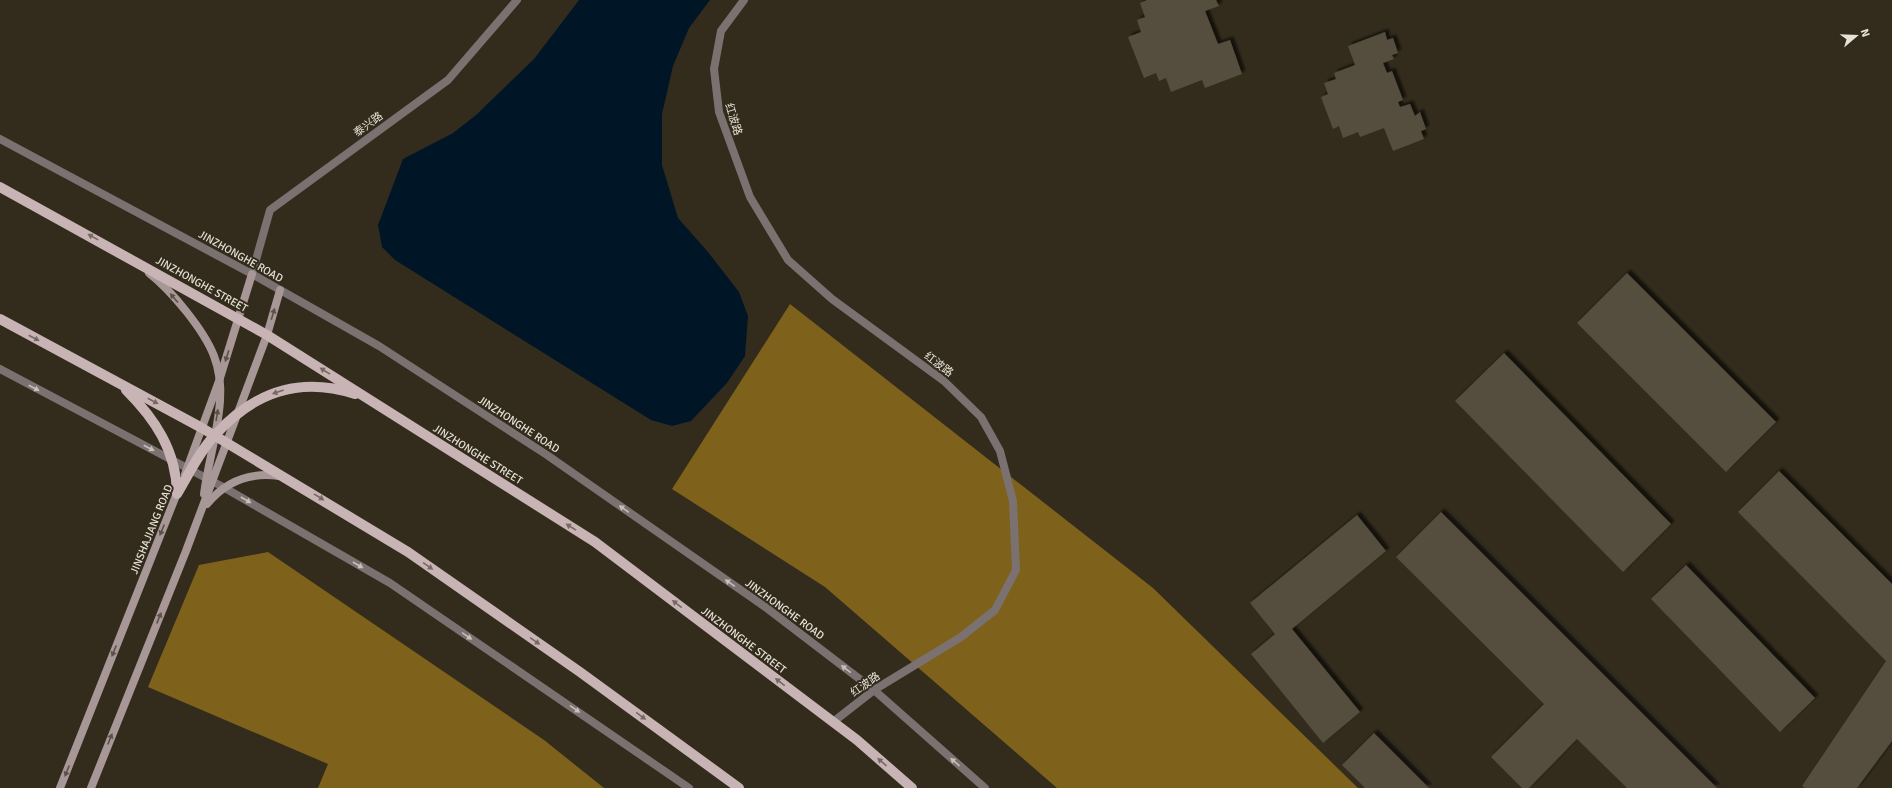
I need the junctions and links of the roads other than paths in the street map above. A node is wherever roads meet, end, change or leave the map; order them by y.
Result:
1 (517, 0) edge
2 (744, 0) edge
3 (0, 139) edge
4 (0, 187) edge
5 (128, 256) junction
6 (252, 274) junction
7 (280, 290) junction
8 (239, 318) junction
9 (0, 319) edge
10 (267, 335) junction
11 (0, 369) edge
12 (219, 381) junction
13 (119, 383) junction
14 (370, 400) junction
15 (238, 413) junction
16 (202, 428) junction
17 (214, 436) junction
18 (227, 443) junction
19 (173, 460) junction
20 (189, 469) junction
21 (285, 476) junction
22 (209, 480) junction
23 (223, 487) junction
24 (177, 494) junction
25 (202, 509) junction
26 (874, 690) junction
27 (833, 722) junction
28 (60, 788) edge
29 (91, 788) edge
30 (689, 788) edge
31 (739, 788) edge
32 (912, 788) edge
33 (985, 788) edge

1 - 6 street, 泰兴路
2 - 26 street, 红波路
3 - 6 street, JINZHONGHE ROAD
5 -> 4 main road, JINZHONGHE STREET
5 - 8 main road, JINZHONGHE STREET
12 -> 5 street
6 - 7 street, JINZHONGHE ROAD
6 - 8 street
10 -> 7 street
26 -> 7 street, JINZHONGHE ROAD
8 - 10 main road, JINZHONGHE STREET
8 -> 12 street
9 -> 13 main road
14 -> 10 main road, JINZHONGHE STREET
10 - 15 street
11 -> 19 street
12 - 16 street
17 -> 12 street
13 -> 16 main road
13 - 19 main road
14 -> 15 main road
27 -> 14 main road, JINZHONGHE STREET
15 - 17 main road
15 - 18 street
16 - 17 main road
16 - 20 street
17 - 18 main road
17 - 20 main road
17 - 22 street
18 - 21 main road
18 - 22 street
19 - 20 street
19 - 24 main road
20 - 22 street
20 - 24 main road
21 - 23 street
21 -> 31 main road
22 - 23 street
22 - 25 street
23 - 25 street
23 -> 30 street
24 -> 28 street, JINSHAJIANG ROAD
29 -> 25 street
26 - 27 street, 红波路
33 -> 26 street, JINZHONGHE ROAD
32 -> 27 main road, JINZHONGHE STREET

